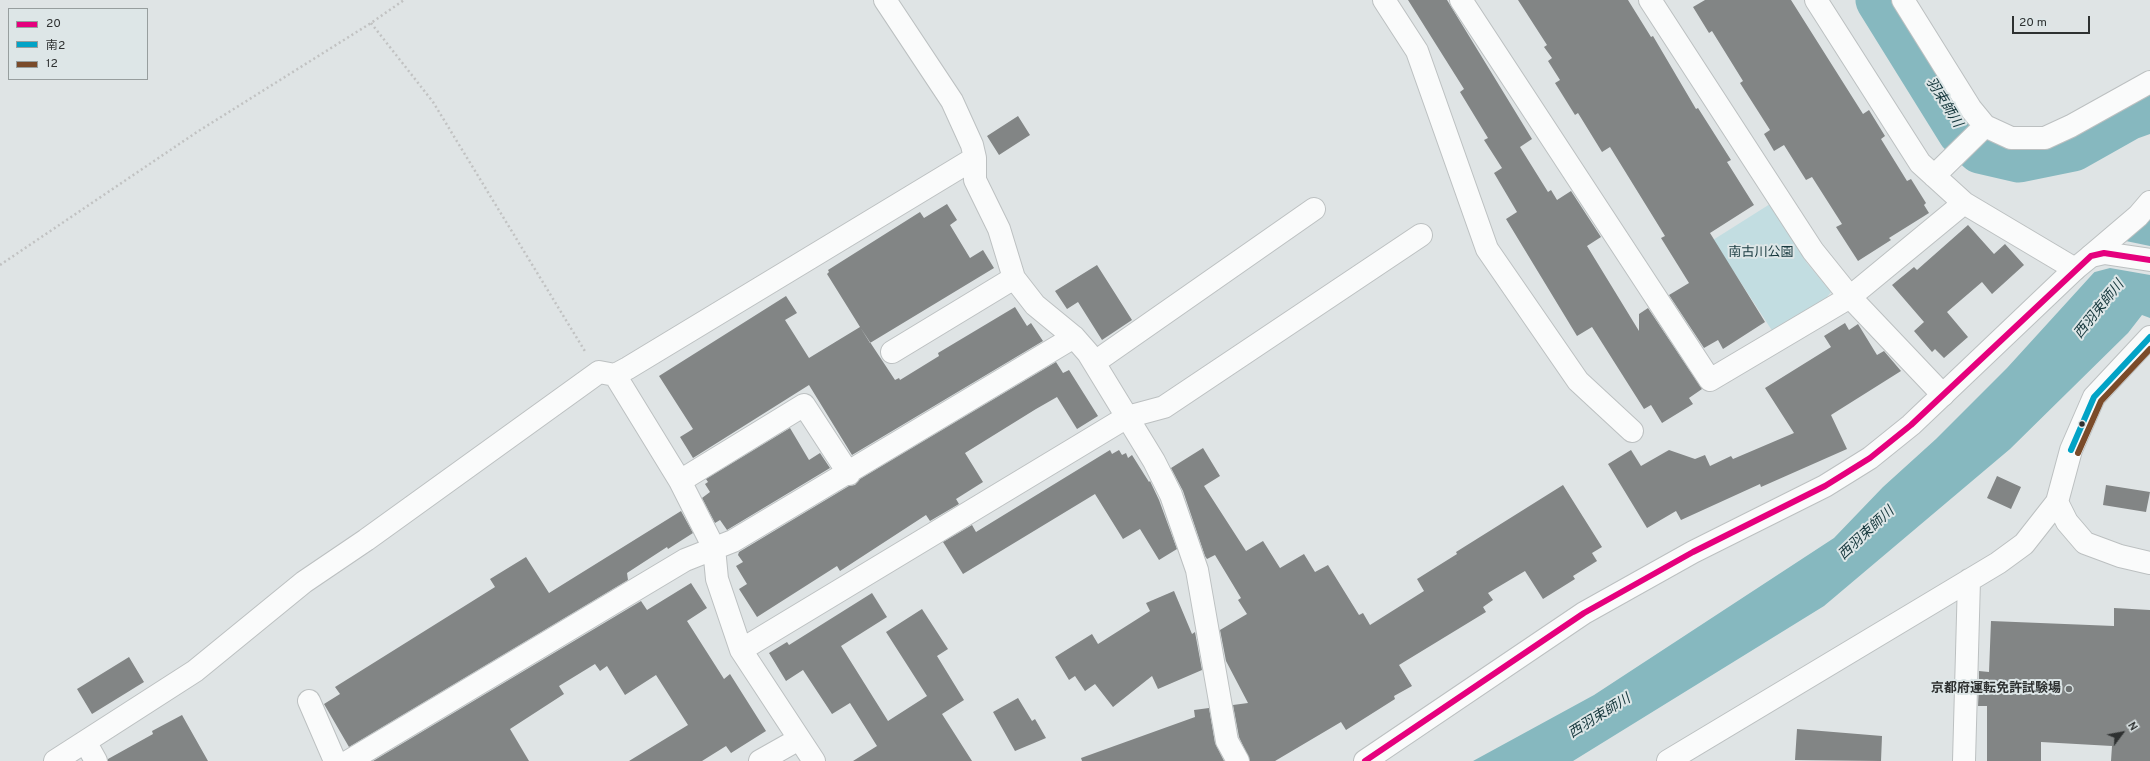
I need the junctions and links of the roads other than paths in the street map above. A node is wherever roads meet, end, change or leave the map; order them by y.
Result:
1 (885, 0) edge
2 (1384, 0) edge
3 (1461, 0) edge
4 (1650, 0) edge
5 (1816, 0) edge
6 (1903, 0) edge
7 (2150, 82) edge
8 (1985, 126) junction
9 (975, 158) junction
10 (1934, 176) junction
11 (2150, 202) edge
12 (1964, 203) junction
13 (1314, 209) dead end
14 (1421, 235) dead end
15 (2090, 259) junction
16 (2150, 260) edge
17 (1014, 278) junction
18 (1850, 297) junction
19 (1074, 337) junction
20 (2150, 337) edge
21 (892, 352) dead end
22 (1095, 362) junction
23 (607, 373) junction
24 (1943, 395) junction
25 (1127, 418) junction
26 (1632, 430) dead end
27 (849, 474) junction
28 (680, 481) junction
29 (2058, 502) junction
30 (714, 548) junction
31 (2150, 563) edge
32 (1969, 580) junction
33 (741, 650) junction
34 (309, 701) dead end
35 (799, 739) junction
36 (91, 752) edge
37 (55, 761) edge
38 (335, 761) edge
39 (349, 761) edge
40 (760, 761) edge
41 (814, 761) edge
42 (1238, 761) edge
43 (1365, 761) edge
44 (1668, 761) edge
45 (1964, 761) edge

1 - 9 street
2 - 26 street
3 - 18 street
4 - 18 street
5 - 10 street
6 - 8 street
7 - 8 street
8 - 10 street
9 - 17 street
9 - 23 street
10 - 12 street
11 - 15 street
12 - 15 street
12 - 18 street
13 - 22 street
14 - 25 street
15 - 16 street
15 - 24 street
17 - 19 street
17 - 21 street
18 - 24 street
19 - 22 street
19 - 27 street
20 - 29 street
22 - 25 street
23 - 28 street
23 - 36 street
24 - 43 street
25 - 33 street
25 - 42 street
27 - 28 street
27 - 30 street
28 - 30 street
29 - 31 street
29 - 32 street
30 - 33 street
30 - 39 street
32 - 44 street
32 - 45 street
33 - 35 street
34 - 38 street
35 - 40 street
35 - 41 street
36 - 37 street

